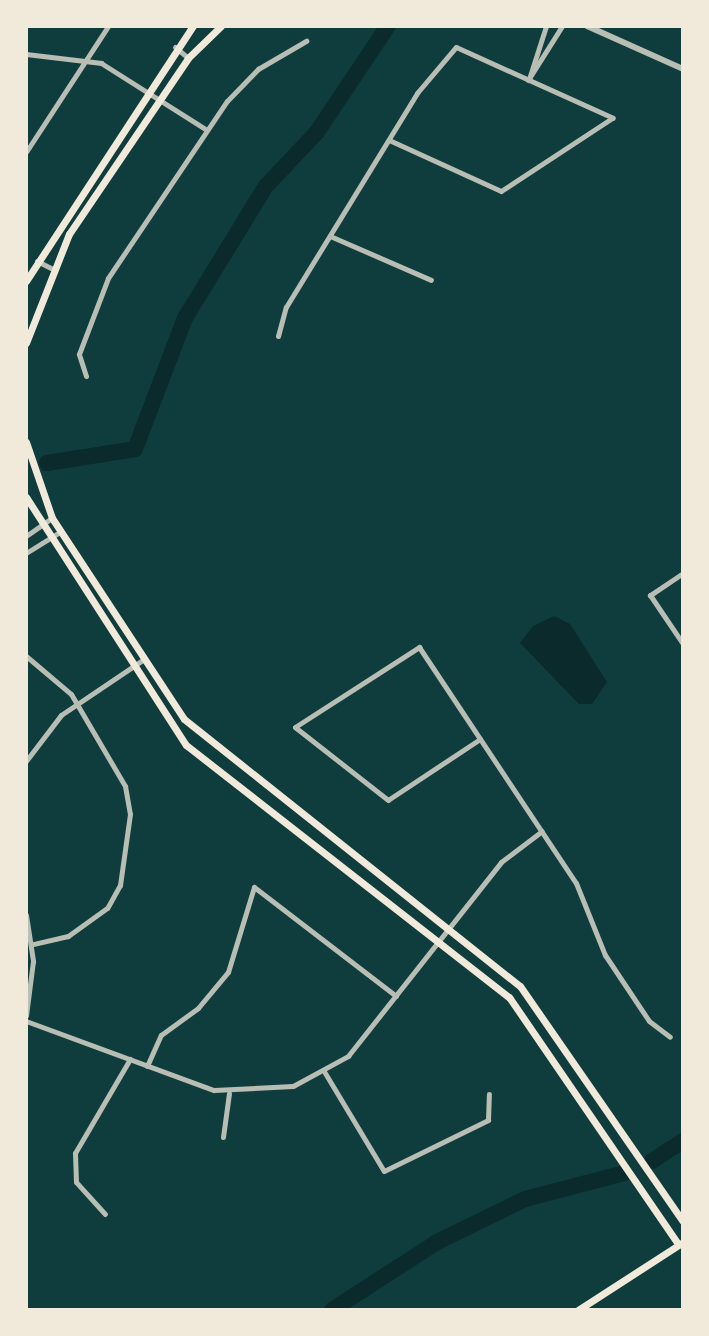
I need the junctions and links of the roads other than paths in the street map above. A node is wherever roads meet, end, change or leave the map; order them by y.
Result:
1 (108, 26) edge
2 (193, 26) edge
3 (221, 26) edge
4 (546, 26) edge
5 (562, 26) edge
6 (587, 26) edge
7 (306, 41) dead end
8 (175, 47) junction
9 (26, 54) edge
10 (188, 58) junction
11 (88, 59) junction
12 (683, 69) edge
13 (528, 80) junction
14 (146, 89) junction
15 (160, 98) junction
16 (207, 130) junction
17 (389, 140) junction
18 (26, 152) edge
19 (330, 236) junction
20 (36, 261) junction
21 (51, 268) junction
22 (431, 280) dead end
23 (26, 281) edge
24 (278, 336) dead end
25 (26, 342) edge
26 (86, 376) dead end
27 (26, 442) edge
28 (26, 497) edge
29 (52, 518) junction
30 (39, 526) junction
31 (60, 532) junction
32 (26, 536) edge
33 (48, 540) junction
34 (26, 553) edge
35 (683, 573) edge
36 (683, 644) edge
37 (26, 656) edge
38 (144, 659) junction
39 (131, 667) junction
40 (76, 704) junction
41 (184, 719) junction
42 (174, 729) junction
43 (480, 739) junction
44 (26, 761) edge
45 (542, 831) junction
46 (26, 915) edge
47 (448, 929) junction
48 (439, 941) junction
49 (32, 944) junction
50 (396, 996) junction
51 (26, 1018) edge
52 (670, 1037) dead end
53 (130, 1059) junction
54 (147, 1066) junction
55 (325, 1073) junction
56 (229, 1093) junction
57 (489, 1094) dead end
58 (223, 1137) dead end
59 (105, 1214) dead end
60 (683, 1221) edge
61 (683, 1235) edge
62 (680, 1243) edge
63 (578, 1310) edge

1 - 11 street
2 - 8 main road
3 - 10 main road
4 - 13 street
5 - 13 street
6 - 12 street
7 - 16 street
8 - 10 street
8 - 14 main road
9 - 11 street
10 - 15 main road
11 - 14 street
11 - 18 street
13 - 17 street
13 - 17 street
14 - 15 street
14 - 20 main road
15 - 16 street
15 - 21 main road
16 - 26 street
17 - 19 street
19 - 22 street
19 - 24 street
20 - 21 street
20 - 23 main road
21 - 25 main road
27 - 29 main road
28 - 30 main road
29 - 30 street
29 - 31 main road
30 - 32 street
30 - 33 main road
31 - 33 street
31 - 38 main road
33 - 34 street
33 - 39 main road
35 - 36 street
37 - 40 street
38 - 39 street
38 - 41 main road
39 - 40 street
39 - 42 main road
40 - 44 street
40 - 49 street
41 - 42 street
41 - 47 main road
42 - 48 main road
43 - 43 street
43 - 45 street
45 - 47 street
45 - 52 street
46 - 49 street
47 - 48 street
47 - 60 main road
48 - 50 street
48 - 62 main road
49 - 51 street
50 - 54 street
50 - 55 street
51 - 53 street
53 - 54 street
53 - 59 street
54 - 56 street
55 - 56 street
55 - 57 street
56 - 58 street
61 - 62 main road
62 - 63 main road

